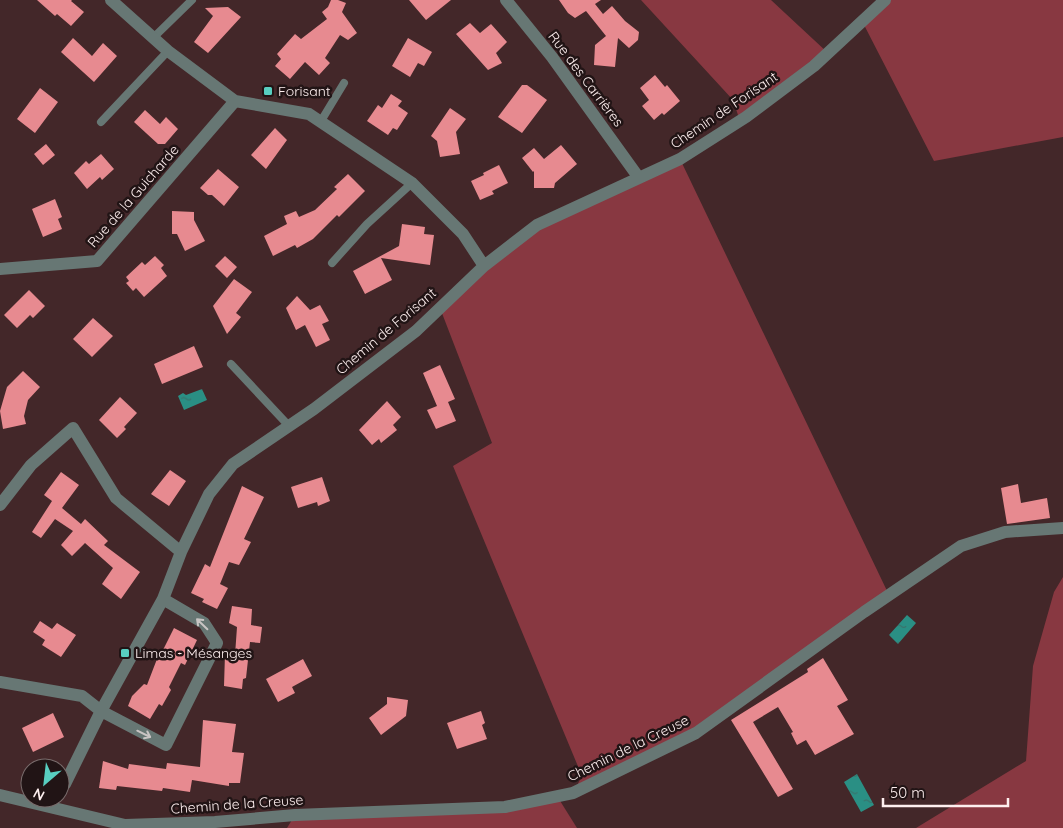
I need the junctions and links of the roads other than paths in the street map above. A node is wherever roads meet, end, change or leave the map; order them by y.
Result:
1 (111, 0) edge
2 (192, 0) edge
3 (506, 0) edge
4 (885, 0) edge
5 (154, 38) junction
6 (168, 51) junction
7 (344, 82) dead end
8 (235, 101) junction
9 (321, 121) junction
10 (101, 122) dead end
11 (639, 178) junction
12 (412, 183) junction
13 (332, 263) dead end
14 (484, 266) junction
15 (0, 269) edge
16 (231, 364) dead end
17 (289, 426) junction
18 (0, 505) edge
19 (1063, 528) edge
20 (182, 552) junction
21 (163, 598) junction
22 (0, 682) edge
23 (101, 711) junction
24 (70, 774) edge
25 (0, 795) edge
26 (20, 798) edge
27 (68, 808) edge

1 - 5 street
2 - 5 lane
3 - 11 street, Rue des Carrières
4 - 11 street, Chemin de Forisant
5 - 6 street
6 - 8 street
6 - 10 lane
7 - 9 lane
8 - 9 street
8 - 15 street, Rue de la Guicharde
9 - 12 street
11 - 14 street, Chemin de Forisant
12 - 13 lane
12 - 14 street
14 - 17 street, Chemin de Forisant
16 - 17 lane
17 - 20 street, Chemin de Forisant
18 - 20 street
19 - 27 street, Chemin de la Creuse
20 - 21 street, Chemin de Forisant
21 - 23 street, Chemin de Forisant
23 -> 21 street
22 - 23 street
23 - 24 street, Chemin de Forisant
25 - 26 street, Chemin de la Creuse

